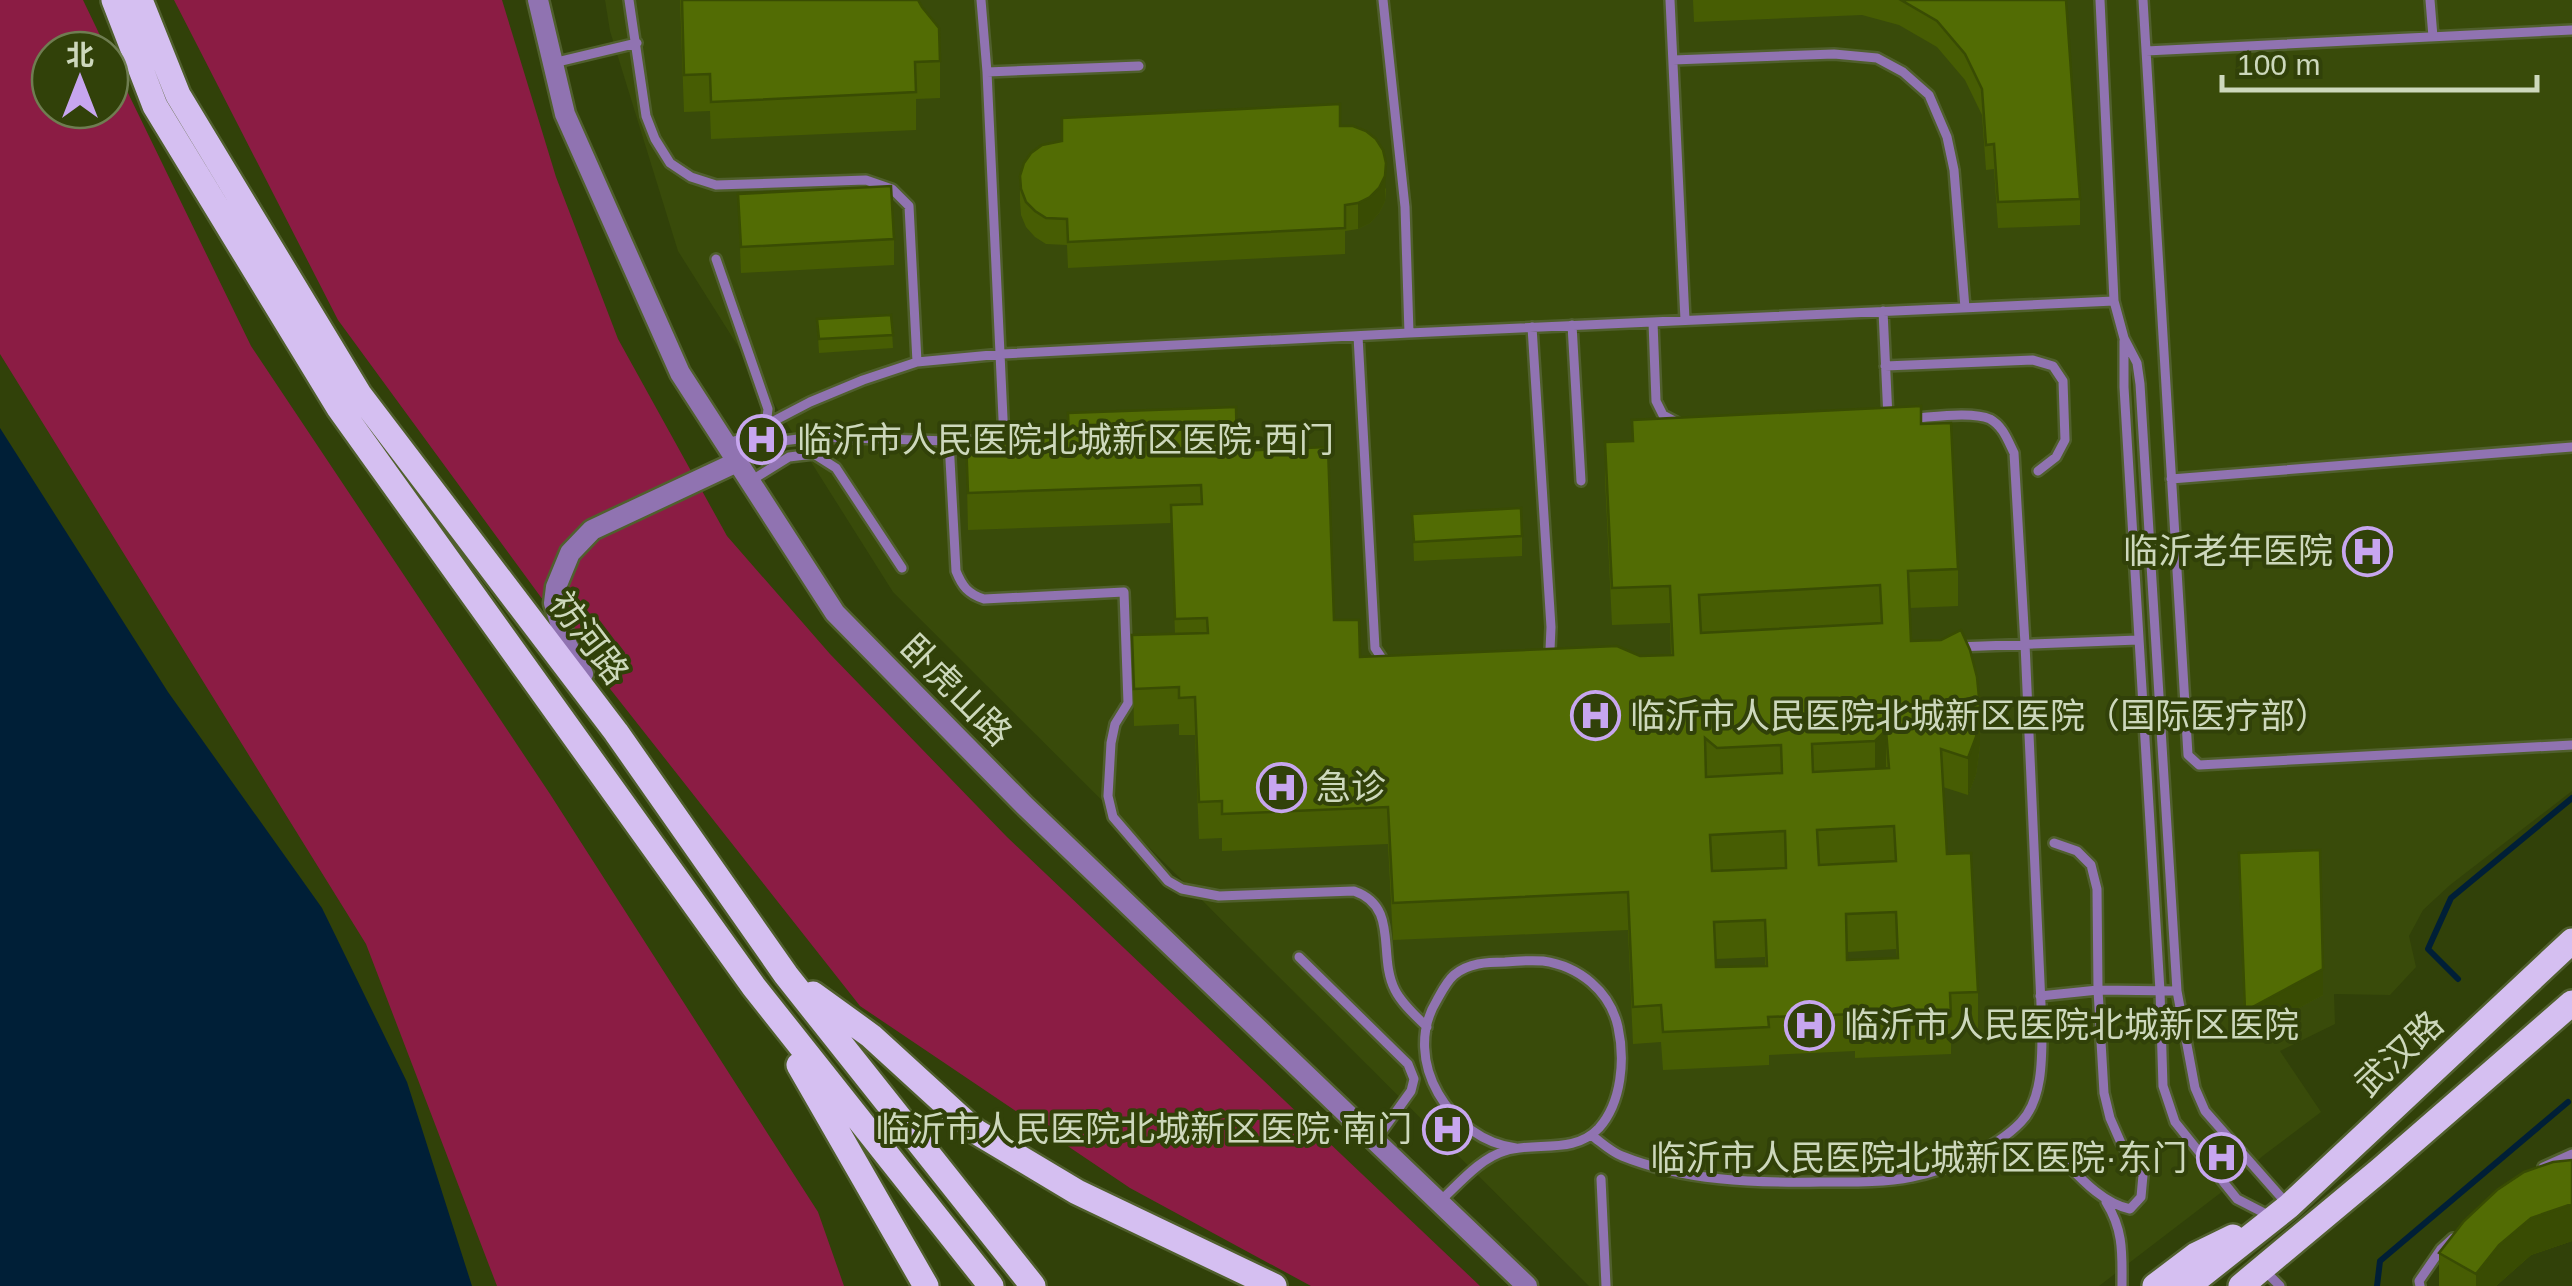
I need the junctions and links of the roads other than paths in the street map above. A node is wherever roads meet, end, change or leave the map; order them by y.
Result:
1 (114, 0) edge
2 (140, 0) edge
3 (538, 0) edge
4 (629, 0) edge
5 (981, 0) edge
6 (1383, 0) edge
7 (1670, 0) edge
8 (2100, 0) edge
9 (2144, 0) edge
10 (2430, 0) edge
11 (2572, 30) edge
12 (2432, 37) junction
13 (637, 43) junction
14 (2146, 50) junction
15 (1672, 60) junction
16 (553, 63) junction
17 (1139, 66) dead end
18 (987, 72) junction
19 (716, 260) dead end
20 (2114, 301) junction
21 (1965, 308) junction
22 (1884, 311) junction
23 (1685, 320) junction
24 (1652, 322) junction
25 (1572, 326) junction
26 (1532, 327) junction
27 (1409, 333) junction
28 (1358, 336) junction
29 (2124, 338) junction
30 (1002, 354) junction
31 (917, 362) junction
32 (1885, 366) junction
33 (1869, 419) edge
34 (1888, 419) junction
35 (1680, 424) edge
36 (766, 425) junction
37 (949, 441) junction
38 (2572, 447) edge
39 (731, 452) junction
40 (2038, 471) dead end
41 (2170, 479) junction
42 (750, 481) junction
43 (1581, 481) dead end
44 (902, 568) dead end
45 (2138, 640) junction
46 (2026, 644) junction
47 (1948, 648) edge
48 (1558, 664) edge
49 (1396, 669) edge
50 (616, 732) junction
51 (2572, 745) edge
52 (2054, 843) dead end
53 (2572, 941) edge
54 (1299, 957) dead end
55 (786, 974) junction
56 (754, 987) junction
57 (2098, 990) junction
58 (2160, 991) junction
59 (2177, 991) junction
60 (2040, 996) junction
61 (2572, 1003) edge
62 (1427, 1027) junction
63 (1590, 1135) junction
64 (1376, 1141) junction
65 (1516, 1148) junction
66 (2051, 1148) dead end
67 (2572, 1154) edge
68 (2528, 1174) edge
69 (1601, 1179) dead end
70 (2102, 1196) junction
71 (1439, 1202) junction
72 (2281, 1212) junction
73 (2465, 1226) edge
74 (2296, 1240) junction
75 (2271, 1282) edge
76 (926, 1286) edge
77 (991, 1286) edge
78 (1033, 1286) edge
79 (1274, 1286) edge
80 (1527, 1286) edge
81 (1606, 1286) edge
82 (2122, 1286) edge
83 (2156, 1286) edge
84 (2188, 1286) edge
85 (2241, 1286) edge
86 (2420, 1286) edge

1 - 56 main road, 祊河路
2 - 50 main road, 祊河路
3 - 16 street, 卧虎山路
4 - 13 lane
5 - 18 lane
6 - 27 lane
7 - 15 lane
8 - 20 lane
9 - 14 lane
10 - 12 lane
11 - 12 lane
12 - 14 lane
13 - 16 lane
13 - 31 lane
14 - 41 lane
15 - 21 lane
15 - 23 lane
16 - 39 street, 卧虎山路
17 - 18 lane
18 - 30 lane
19 - 36 lane
20 - 21 lane
20 - 29 lane
21 - 22 lane
22 - 23 lane
22 - 32 lane
23 - 24 lane
24 - 25 lane
24 - 35 lane
25 - 26 lane
25 - 43 lane
26 - 27 lane
26 - 48 lane
27 - 28 lane
28 - 30 lane
28 - 49 lane
29 - 45 lane
29 - 59 lane
30 - 31 lane
30 - 37 lane
31 - 36 lane
32 - 34 lane
32 - 40 lane
33 - 34 lane
34 - 46 lane
36 - 39 lane
37 - 39 lane
37 - 62 lane
38 - 41 lane
39 - 42 street, 卧虎山路
39 - 50 street
41 - 51 lane
42 - 44 lane
42 - 64 street, 卧虎山路
45 - 46 lane
45 - 58 lane
46 - 47 lane
46 - 60 lane
50 - 55 main road, 祊河路
52 - 57 lane
53 - 72 main road, 武汉路
54 - 64 lane
55 - 78 main road, 祊河路
55 - 79 main road
56 - 76 main road
56 - 77 main road, 祊河路
57 - 58 lane
57 - 60 lane
57 - 70 lane
58 - 59 lane
58 - 72 lane
59 - 72 lane
60 - 63 lane
61 - 74 main road, 武汉路
62 - 63 lane
62 - 65 lane
63 - 65 lane
64 - 71 street, 卧虎山路
65 - 71 lane
66 - 70 lane
67 - 68 lane
69 - 81 lane
70 - 82 lane
71 - 80 street, 卧虎山路
72 - 83 main road
72 - 84 main road
73 - 86 lane
74 - 75 main road
74 - 85 main road

